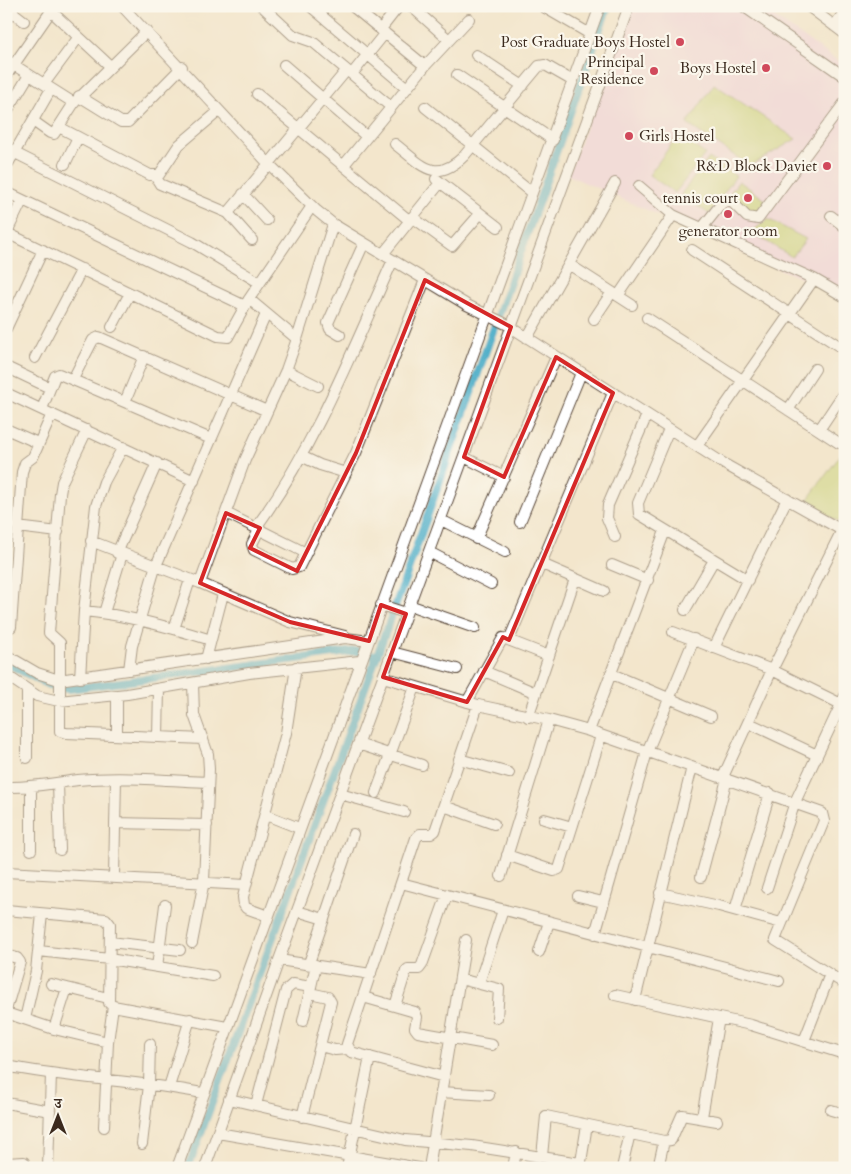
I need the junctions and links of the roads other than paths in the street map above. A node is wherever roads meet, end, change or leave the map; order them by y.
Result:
1 (122, 6) edge
2 (262, 6) edge
3 (310, 6) edge
4 (352, 6) edge
5 (399, 6) edge
6 (542, 6) edge
7 (600, 6) edge
8 (629, 6) edge
9 (743, 6) edge
10 (808, 6) edge
11 (6, 7) edge
12 (49, 8) edge
13 (416, 8) edge
14 (845, 11) edge
15 (469, 19) dead end
16 (24, 21) dead end
17 (834, 26) junction
18 (147, 31) junction
19 (383, 31) junction
20 (590, 34) junction
21 (845, 34) edge
22 (78, 38) junction
23 (449, 40) junction
24 (368, 54) junction
25 (476, 55) dead end
26 (11, 63) edge
27 (284, 65) dead end
28 (109, 66) junction
29 (425, 66) junction
30 (182, 67) junction
31 (349, 72) junction
32 (29, 75) junction
33 (457, 75) dead end
34 (6, 76) edge
35 (845, 78) edge
36 (573, 81) junction
37 (48, 86) junction
38 (523, 86) junction
39 (407, 88) junction
40 (258, 94) dead end
41 (322, 98) junction
42 (76, 100) junction
43 (845, 102) edge
44 (425, 107) dead end
45 (391, 108) junction
46 (505, 108) junction
47 (219, 111) junction
48 (6, 113) edge
49 (33, 121) junction
50 (59, 127) junction
51 (297, 127) junction
52 (366, 136) junction
53 (78, 137) junction
54 (553, 140) junction
55 (395, 144) dead end
56 (472, 145) junction
57 (15, 153) junction
58 (268, 162) junction
59 (65, 164) dead end
60 (344, 165) junction
61 (6, 167) edge
62 (434, 171) junction
63 (156, 176) junction
64 (440, 183) junction
65 (615, 183) dead end
66 (639, 186) dead end
67 (6, 192) edge
68 (532, 193) junction
69 (243, 194) junction
70 (22, 200) junction
71 (312, 206) junction
72 (228, 213) junction
73 (480, 214) junction
74 (673, 215) junction
75 (831, 216) dead end
76 (411, 219) junction
77 (267, 220) dead end
78 (334, 224) junction
79 (498, 228) dead end
80 (702, 228) junction
81 (845, 228) edge
82 (7, 233) edge
83 (252, 240) dead end
84 (364, 243) junction
85 (43, 250) junction
86 (692, 250) dead end
87 (383, 254) junction
88 (393, 260) junction
89 (570, 265) junction
90 (82, 269) junction
91 (814, 279) junction
92 (425, 280) junction
93 (260, 283) junction
94 (130, 293) junction
95 (615, 294) junction
96 (845, 297) edge
97 (247, 303) junction
98 (632, 305) dead end
99 (266, 314) junction
100 (788, 314) junction
101 (490, 316) junction
102 (594, 318) dead end
103 (647, 318) dead end
104 (508, 326) junction
105 (112, 327) dead end
106 (6, 329) edge
107 (340, 336) dead end
108 (527, 338) junction
109 (297, 339) junction
110 (843, 346) edge
111 (144, 356) junction
112 (556, 357) junction
113 (35, 358) dead end
114 (6, 368) edge
115 (815, 369) dead end
116 (286, 370) junction
117 (581, 373) junction
118 (73, 379) junction
119 (743, 380) junction
120 (318, 386) dead end
121 (50, 388) junction
122 (845, 391) edge
123 (6, 393) edge
124 (613, 393) junction
125 (230, 394) junction
126 (125, 402) junction
127 (42, 409) junction
128 (788, 410) junction
129 (267, 411) junction
130 (52, 414) junction
131 (647, 415) junction
132 (6, 429) edge
133 (669, 429) junction
134 (86, 430) junction
135 (819, 430) junction
136 (211, 439) junction
137 (38, 443) junction
138 (839, 443) dead end
139 (697, 446) junction
140 (123, 447) junction
141 (301, 456) junction
142 (464, 457) junction
143 (157, 462) junction
144 (346, 473) junction
145 (504, 477) junction
146 (194, 481) junction
147 (787, 498) junction
148 (226, 513) junction
149 (441, 520) junction
150 (520, 522) dead end
151 (259, 527) junction
152 (17, 528) junction
153 (666, 531) junction
154 (844, 531) edge
155 (58, 532) junction
156 (615, 537) dead end
157 (476, 538) junction
158 (91, 541) junction
159 (11, 542) edge
160 (429, 552) junction
161 (505, 552) dead end
162 (306, 553) junction
163 (120, 554) junction
164 (714, 560) junction
165 (542, 564) junction
166 (612, 565) dead end
167 (155, 568) junction
168 (575, 579) junction
169 (190, 580) junction
170 (648, 580) junction
171 (748, 580) junction
172 (200, 583) junction
173 (491, 584) dead end
174 (604, 591) dead end
175 (222, 594) junction
176 (396, 608) junction
177 (685, 610) dead end
178 (84, 611) junction
179 (104, 613) junction
180 (139, 621) junction
181 (11, 627) dead end
182 (475, 628) dead end
183 (174, 629) junction
184 (673, 632) dead end
185 (352, 638) junction
186 (694, 639) junction
187 (211, 640) junction
188 (509, 640) junction
189 (714, 648) junction
190 (365, 651) junction
191 (392, 652) junction
192 (6, 654) edge
193 (549, 656) junction
194 (206, 659) junction
195 (296, 667) junction
196 (129, 670) junction
197 (457, 670) dead end
198 (772, 670) junction
199 (484, 671) junction
200 (612, 674) junction
201 (6, 676) edge
202 (383, 677) junction
203 (80, 678) junction
204 (193, 682) junction
205 (415, 687) junction
206 (159, 689) junction
207 (28, 690) junction
208 (60, 690) junction
209 (536, 693) junction
210 (117, 696) junction
211 (670, 698) junction
212 (843, 700) edge
213 (466, 702) junction
214 (478, 705) junction
215 (711, 716) dead end
216 (528, 717) junction
217 (549, 720) junction
218 (749, 723) junction
219 (589, 731) junction
220 (117, 735) junction
221 (600, 736) junction
222 (158, 737) junction
223 (203, 739) junction
224 (358, 744) junction
225 (647, 752) junction
226 (390, 753) junction
227 (817, 755) junction
228 (27, 758) dead end
229 (459, 759) junction
230 (422, 764) dead end
231 (692, 767) junction
232 (509, 773) dead end
233 (725, 778) junction
234 (116, 779) junction
235 (208, 782) junction
236 (58, 783) junction
237 (6, 787) edge
238 (31, 788) junction
239 (376, 793) dead end
240 (340, 794) junction
241 (770, 794) junction
242 (796, 802) junction
243 (444, 806) junction
244 (404, 812) dead end
245 (266, 816) junction
246 (544, 819) dead end
247 (114, 823) junction
248 (494, 824) dead end
249 (207, 826) junction
250 (572, 827) junction
251 (299, 828) junction
252 (353, 834) dead end
253 (31, 850) dead end
254 (60, 850) dead end
255 (507, 855) junction
256 (6, 872) edge
257 (114, 876) junction
258 (501, 876) dead end
259 (701, 877) dead end
260 (204, 881) junction
261 (401, 883) junction
262 (246, 885) junction
263 (767, 888) dead end
264 (660, 893) junction
265 (447, 895) junction
266 (578, 896) dead end
267 (603, 902) junction
268 (165, 905) dead end
269 (6, 910) edge
270 (297, 910) junction
271 (503, 910) junction
272 (734, 910) junction
273 (42, 914) junction
274 (268, 916) junction
275 (324, 919) junction
276 (549, 922) junction
277 (781, 923) junction
278 (595, 934) junction
279 (466, 940) dead end
280 (110, 942) junction
281 (192, 943) dead end
282 (646, 947) junction
283 (160, 948) junction
284 (180, 950) dead end
285 (39, 951) junction
286 (539, 952) dead end
287 (6, 955) edge
288 (109, 959) junction
289 (279, 960) junction
290 (312, 964) junction
291 (158, 967) junction
292 (371, 974) junction
293 (830, 974) junction
294 (214, 976) dead end
295 (460, 979) junction
296 (779, 981) dead end
297 (480, 983) junction
298 (50, 984) dead end
299 (845, 984) edge
300 (67, 988) junction
301 (311, 990) junction
302 (614, 995) dead end
303 (363, 997) junction
304 (635, 1000) junction
305 (111, 1002) junction
306 (395, 1006) junction
307 (6, 1011) edge
308 (497, 1018) dead end
309 (719, 1018) junction
310 (190, 1019) junction
311 (24, 1020) junction
312 (303, 1021) dead end
313 (227, 1027) junction
314 (54, 1029) junction
315 (450, 1039) junction
316 (804, 1041) junction
317 (108, 1042) junction
318 (150, 1044) dead end
319 (492, 1045) dead end
320 (320, 1046) junction
321 (348, 1049) junction
322 (845, 1051) edge
323 (370, 1058) junction
324 (6, 1066) edge
325 (51, 1074) junction
326 (444, 1077) junction
327 (106, 1080) junction
328 (149, 1085) junction
329 (169, 1087) junction
330 (441, 1092) junction
331 (202, 1093) junction
332 (489, 1095) dead end
333 (229, 1099) junction
334 (6, 1103) edge
335 (256, 1105) junction
336 (831, 1110) dead end
337 (50, 1111) junction
338 (845, 1114) edge
339 (302, 1117) junction
340 (702, 1117) junction
341 (717, 1121) dead end
342 (587, 1125) junction
343 (104, 1127) dead end
344 (355, 1130) junction
345 (218, 1133) junction
346 (630, 1134) junction
347 (664, 1141) junction
348 (432, 1143) junction
349 (142, 1144) dead end
350 (516, 1152) junction
351 (350, 1155) junction
352 (542, 1156) junction
353 (24, 1162) dead end
354 (6, 1163) edge
355 (580, 1166) edge
356 (48, 1168) edge
357 (176, 1168) edge
358 (205, 1168) edge
359 (348, 1168) edge
360 (420, 1168) edge
361 (428, 1168) edge
362 (513, 1168) edge
363 (622, 1168) edge
364 (658, 1168) edge

1 - 18 street
2 - 31 street
3 - 24 street
4 - 19 street
5 - 19 street
6 - 20 street
7 - 20 street
8 - 104 street
9 - 35 street
10 - 17 street
11 - 16 street
12 - 22 street
12 - 26 street
13 - 23 street
14 - 17 street
15 - 23 street
17 - 21 street
18 - 28 street
18 - 30 street
19 - 24 street
19 - 29 street
20 - 36 street
22 - 28 street
22 - 37 street
23 - 29 street
24 - 31 street
24 - 39 street
25 - 38 street
26 - 32 street
26 - 34 street
27 - 41 street
28 - 42 street
29 - 39 street
30 - 42 street
30 - 47 street
31 - 41 street
31 - 45 street
32 - 37 street
32 - 48 street
33 - 46 street
36 - 38 street
36 - 54 street
37 - 42 street
37 - 49 street
38 - 46 street
39 - 45 street
40 - 51 street
41 - 51 street
41 - 52 street
42 - 50 street
43 - 80 street
44 - 56 street
45 - 52 street
46 - 54 street
46 - 56 street
47 - 58 street
47 - 63 street
49 - 50 street
49 - 57 street
50 - 53 street
51 - 58 street
51 - 60 street
52 - 60 street
53 - 59 street
53 - 63 street
54 - 68 street
55 - 62 street
56 - 62 street
56 - 68 street
57 - 61 street
57 - 93 street
58 - 69 street
58 - 71 street
60 - 76 street
62 - 64 street
63 - 72 street
64 - 73 street
64 - 76 street
65 - 89 street
66 - 74 street
67 - 70 street
68 - 101 street
69 - 72 street
69 - 77 street
70 - 82 street
70 - 97 street
71 - 78 street
71 - 93 street
72 - 83 street
73 - 76 street
73 - 79 street
74 - 80 street
74 - 95 street
75 - 81 street
76 - 87 street
78 - 84 street
78 - 109 street
80 - 91 street
82 - 85 street
84 - 87 street
84 - 107 street
85 - 90 street
85 - 106 street
86 - 100 street
87 - 88 street
88 - 92 street
88 - 141 street
89 - 95 street
89 - 108 street
90 - 94 street
90 - 113 street
91 - 96 street
91 - 100 street
92 - 101 street
92 - 144 street
93 - 97 street
94 - 97 street
94 - 105 street
95 - 98 street
95 - 102 street
97 - 99 street
99 - 109 street
99 - 125 street
100 - 110 street
100 - 119 street
101 - 104 street
101 - 176 street
103 - 119 street
104 - 108 street
104 - 142 street
108 - 112 street
109 - 116 street
111 - 118 street
111 - 125 street
111 - 126 street
112 - 117 street
112 - 145 street
114 - 121 street
115 - 128 street
116 - 120 street
116 - 129 street
117 - 124 street
117 - 150 street
118 - 121 street
118 - 126 street
119 - 128 street
119 - 139 street
121 - 127 street
122 - 135 street
123 - 127 street
124 - 131 street
124 - 165 street
125 - 129 street
125 - 136 street
126 - 136 street
127 - 130 street
128 - 135 street
129 - 148 street
130 - 134 street
130 - 137 street
131 - 133 street
131 - 156 street
132 - 137 street
133 - 139 street
133 - 153 street
134 - 140 street
134 - 155 street
135 - 138 street
136 - 146 street
137 - 152 street
139 - 147 street
140 - 143 street
140 - 158 street
141 - 144 street
141 - 151 street
142 - 145 street
142 - 149 street
143 - 146 street
143 - 163 street
144 - 162 street
145 - 157 street
146 - 167 street
147 - 154 street
147 - 171 street
148 - 151 street
148 - 172 street
149 - 157 street
149 - 160 street
151 - 162 street
151 - 162 street
152 - 155 street
152 - 159 street
153 - 164 street
153 - 170 street
154 - 198 street
155 - 208 street
157 - 161 street
158 - 163 street
158 - 178 street
159 - 181 street
160 - 173 street
160 - 176 street
163 - 167 street
163 - 179 street
164 - 171 street
164 - 177 street
165 - 168 street
165 - 188 street
166 - 170 street
167 - 169 street
167 - 180 street
168 - 174 street
168 - 193 street
169 - 172 street
169 - 183 street
170 - 200 street
171 - 189 street
172 - 175 street
175 - 185 street
175 - 187 street
176 - 182 street
176 - 190 street
176 - 191 street
178 - 179 street
178 - 203 street
179 - 180 street
180 - 183 street
180 - 196 street
183 - 187 street
184 - 186 street
185 - 190 street
185 - 194 street
186 - 189 street
186 - 211 street
187 - 194 street
188 - 193 street
188 - 199 street
189 - 198 street
190 - 195 street
190 - 251 street
191 - 197 street
191 - 202 street
192 - 208 street
193 - 209 street
194 - 196 street
195 - 204 street
195 - 245 street
196 - 203 street
198 - 212 street
198 - 218 street
199 - 209 street
199 - 213 street
200 - 211 street
200 - 219 street
201 - 207 street
202 - 205 street
202 - 224 street
203 - 208 street
204 - 206 street
204 - 223 street
205 - 213 street
205 - 226 street
206 - 210 street
206 - 222 street
207 - 208 street
207 - 228 street
208 - 210 street
208 - 220 street
209 - 216 street
210 - 220 street
211 - 215 street
211 - 225 street
212 - 227 street
213 - 214 street
214 - 216 street
214 - 229 street
216 - 217 street
217 - 219 street
217 - 255 street
218 - 227 street
218 - 233 street
219 - 221 street
220 - 222 street
221 - 225 street
221 - 250 street
222 - 223 street
223 - 235 street
224 - 226 street
224 - 240 street
225 - 231 street
225 - 267 street
226 - 230 street
226 - 239 street
227 - 242 street
229 - 232 street
229 - 243 street
231 - 233 street
231 - 264 street
233 - 241 street
233 - 259 street
234 - 235 street
234 - 236 street
234 - 247 street
235 - 249 street
236 - 238 street
236 - 254 street
237 - 238 street
238 - 253 street
240 - 244 street
240 - 270 street
241 - 242 street
241 - 272 street
242 - 263 street
242 - 277 street
243 - 248 street
243 - 261 street
245 - 251 street
245 - 262 street
246 - 250 street
247 - 249 street
247 - 257 street
249 - 260 street
250 - 255 street
251 - 274 street
252 - 275 street
255 - 258 street
256 - 257 street
257 - 260 street
260 - 262 street
260 - 281 street
261 - 265 street
261 - 292 street
262 - 274 street
264 - 272 street
264 - 282 street
265 - 271 street
265 - 306 street
266 - 267 street
267 - 278 street
268 - 283 street
269 - 273 street
270 - 275 street
270 - 289 street
271 - 276 street
271 - 297 street
272 - 277 street
273 - 280 street
273 - 285 street
274 - 313 street
275 - 290 street
276 - 278 street
276 - 286 street
277 - 293 street
278 - 282 street
279 - 295 street
280 - 283 street
280 - 288 street
282 - 296 street
282 - 304 street
283 - 284 street
283 - 291 street
285 - 288 street
285 - 311 street
287 - 307 street
288 - 291 street
288 - 305 street
289 - 290 street
289 - 333 street
290 - 292 street
290 - 301 street
291 - 294 street
292 - 303 street
293 - 299 street
293 - 316 street
295 - 297 street
295 - 315 street
297 - 308 street
298 - 300 street
300 - 305 street
300 - 314 street
301 - 312 street
301 - 320 street
301 - 335 street
302 - 304 street
303 - 306 street
303 - 321 street
304 - 309 street
305 - 310 street
305 - 317 street
306 - 315 street
307 - 311 street
309 - 316 street
309 - 340 street
310 - 313 street
310 - 329 street
311 - 314 street
313 - 331 street
314 - 317 street
315 - 319 street
315 - 326 street
316 - 322 street
317 - 327 street
318 - 328 street
320 - 321 street
320 - 339 street
321 - 323 street
323 - 326 street
323 - 344 street
324 - 325 street
325 - 327 street
325 - 337 street
326 - 330 street
327 - 328 street
327 - 343 street
328 - 329 street
328 - 349 street
329 - 331 street
330 - 332 street
330 - 348 street
331 - 357 street
333 - 335 street
333 - 345 street
334 - 337 street
335 - 339 street
336 - 338 street
337 - 356 street
339 - 344 street
340 - 341 street
340 - 347 street
342 - 346 street
342 - 352 street
342 - 355 street
344 - 348 street
344 - 351 street
345 - 351 street
345 - 358 street
346 - 347 street
346 - 363 street
347 - 364 street
348 - 350 street
348 - 361 street
350 - 352 street
350 - 362 street
351 - 359 street
351 - 360 street
352 - 355 street
353 - 354 street

